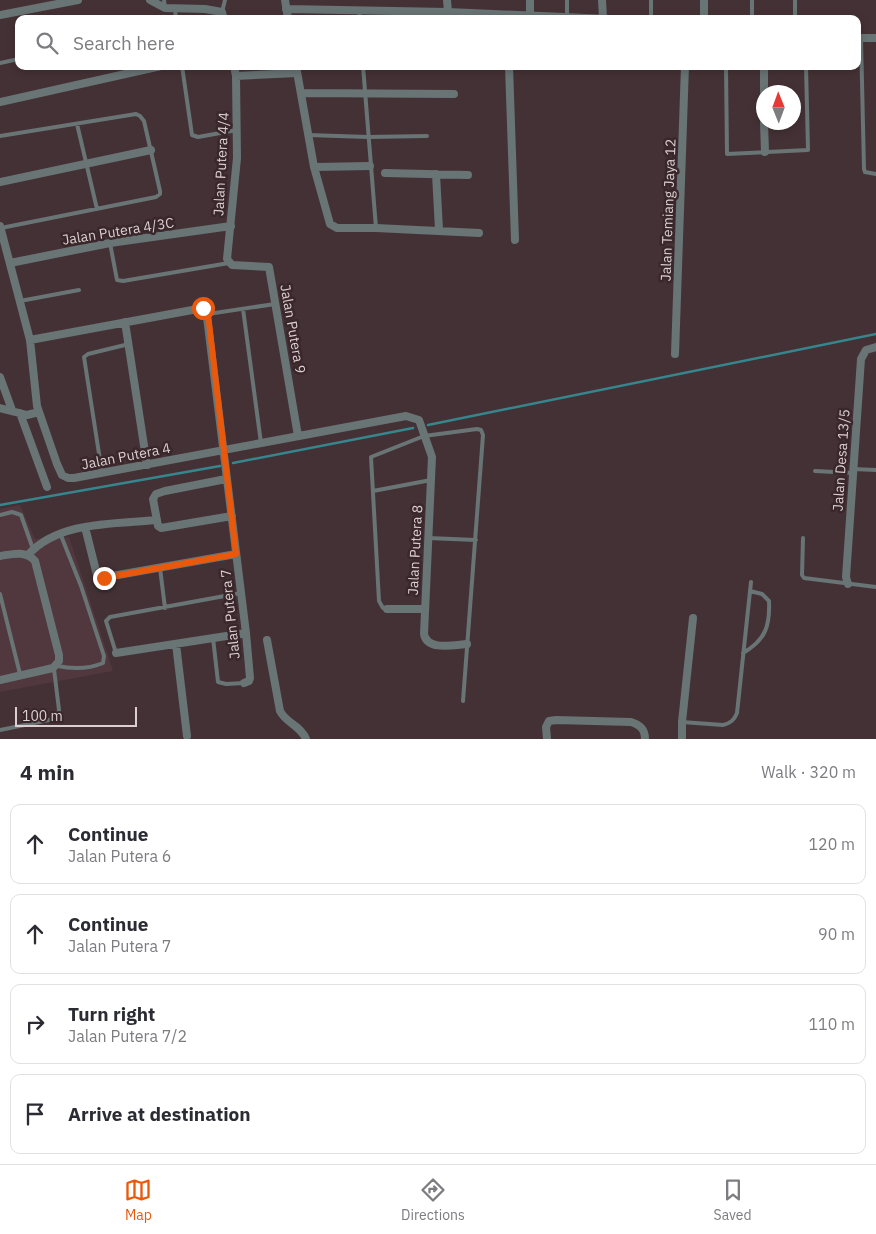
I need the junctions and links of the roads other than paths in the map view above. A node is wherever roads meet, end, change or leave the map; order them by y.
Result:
1 (78, 0) edge
2 (150, 0) edge
3 (225, 0) edge
4 (285, 0) edge
5 (447, 0) edge
6 (530, 0) edge
7 (566, 0) edge
8 (602, 0) edge
9 (651, 0) edge
10 (704, 0) edge
11 (752, 0) edge
12 (795, 0) edge
13 (164, 4) edge
14 (174, 8) junction
15 (286, 9) junction
16 (448, 12) junction
17 (0, 15) edge
18 (175, 15) edge
19 (220, 15) edge
20 (223, 15) edge
21 (287, 15) edge
22 (360, 15) edge
23 (483, 15) edge
24 (530, 15) edge
25 (567, 15) edge
26 (603, 15) edge
27 (651, 15) edge
28 (704, 15) edge
29 (752, 15) edge
30 (795, 15) edge
31 (861, 38) edge
32 (876, 38) edge
33 (15, 61) edge
34 (0, 63) edge
35 (143, 70) edge
36 (183, 70) edge
37 (235, 70) edge
38 (296, 70) edge
39 (363, 70) edge
40 (509, 70) edge
41 (685, 70) edge
42 (726, 70) edge
43 (764, 70) edge
44 (806, 70) edge
45 (860, 70) edge
46 (236, 76) junction
47 (764, 85) edge
48 (301, 93) junction
49 (365, 93) junction
50 (454, 94) dead end
51 (0, 102) edge
52 (77, 124) junction
53 (237, 130) junction
54 (764, 130) edge
55 (308, 135) junction
56 (0, 136) edge
57 (427, 136) dead end
58 (368, 137) junction
59 (150, 150) junction
60 (765, 152) junction
61 (86, 164) junction
62 (370, 166) junction
63 (314, 167) junction
64 (385, 173) dead end
65 (436, 174) junction
66 (876, 174) edge
67 (468, 175) dead end
68 (0, 182) edge
69 (97, 209) junction
70 (231, 226) junction
71 (0, 227) edge
72 (376, 228) junction
73 (439, 230) junction
74 (479, 233) dead end
75 (515, 240) dead end
76 (110, 243) junction
77 (10, 263) junction
78 (229, 263) junction
79 (79, 290) dead end
80 (20, 300) junction
81 (276, 304) junction
82 (243, 309) junction
83 (208, 314) junction
84 (125, 322) junction
85 (30, 340) junction
86 (129, 344) junction
87 (876, 347) edge
88 (675, 354) dead end
89 (0, 377) edge
90 (0, 408) edge
91 (16, 411) junction
92 (38, 412) junction
93 (419, 420) joint
94 (298, 436) junction
95 (424, 436) junction
96 (260, 443) junction
97 (223, 450) junction
98 (147, 465) junction
99 (876, 470) edge
100 (815, 471) dead end
101 (853, 471) junction
102 (102, 473) junction
103 (226, 479) junction
104 (431, 480) junction
105 (47, 487) dead end
106 (373, 492) junction
107 (0, 515) edge
108 (232, 516) junction
109 (157, 520) junction
110 (85, 527) junction
111 (60, 534) junction
112 (428, 538) junction
113 (803, 538) dead end
114 (476, 540) junction
115 (30, 552) junction
116 (236, 554) junction
117 (0, 556) edge
118 (160, 567) junction
119 (751, 582) dead end
120 (848, 584) junction
121 (876, 587) edge
122 (750, 591) junction
123 (241, 593) junction
124 (0, 594) edge
125 (165, 608) junction
126 (387, 609) joint
127 (425, 609) junction
128 (694, 618) dead end
129 (246, 633) junction
130 (213, 638) junction
131 (267, 640) dead end
132 (176, 644) junction
133 (467, 644) junction
134 (116, 653) joint
135 (743, 653) junction
136 (55, 667) junction
137 (21, 676) junction
138 (0, 680) edge
139 (244, 683) joint
140 (463, 702) dead end
141 (682, 722) junction
142 (0, 730) edge
143 (187, 736) dead end
144 (306, 739) edge
145 (547, 739) edge
146 (645, 739) edge
147 (682, 739) edge

1 - 17 street
2 - 13 street
3 - 20 lane
4 - 15 street
5 - 16 street
6 - 24 street
7 - 25 lane
8 - 26 street
9 - 27 lane
10 - 28 street
11 - 29 lane
12 - 30 lane
13 - 14 street
14 - 18 lane
14 - 19 street
15 - 21 street
15 - 22 street
16 - 22 street
16 - 23 street
31 - 32 street
33 - 34 lane
35 - 51 street
36 - 53 lane
37 - 46 street, Jalan Putera 4/4
38 - 46 street
38 - 48 street
39 - 49 lane
40 - 75 street
41 - 88 street, Jalan Temiang Jaya 12
42 - 60 lane
43 - 47 street
44 - 60 lane
45 - 66 lane
46 - 53 street, Jalan Putera 4/4
48 - 49 street
48 - 55 street
49 - 50 street
49 - 58 lane
52 - 56 lane
52 - 59 lane
52 - 61 lane
53 - 70 street, Jalan Putera 4/4
54 - 60 street
55 - 58 lane
55 - 63 street
57 - 58 lane
58 - 62 lane
59 - 61 street
59 - 69 lane
61 - 68 street
61 - 69 lane
62 - 63 street
62 - 72 lane
63 - 72 street
64 - 65 street
65 - 67 street
65 - 73 street
69 - 71 lane
70 - 76 street, Jalan Putera 4/3C
70 - 78 street, Jalan Putera 4/4
71 - 77 street, Jalan Putera 4
72 - 73 street
73 - 74 street
76 - 77 street, Jalan Putera 4/3C
76 - 78 lane
77 - 80 street, Jalan Putera 4
78 - 81 street, Jalan Putera 9
79 - 80 lane
80 - 85 street, Jalan Putera 4
81 - 82 lane
81 - 94 street, Jalan Putera 9
82 - 83 lane
82 - 96 lane
83 - 84 street
83 - 97 street, Jalan Putera 7
84 - 85 street
84 - 86 street
85 - 92 street, Jalan Putera 4
86 - 98 street
86 - 102 lane
87 - 101 street, Jalan Desa 13/5
89 - 91 street
90 - 91 street
91 - 92 street
91 - 105 street
92 - 102 street, Jalan Putera 4
93 - 94 street, Jalan Putera 4
93 - 95 street, Jalan Putera 8
94 - 96 street, Jalan Putera 4
95 - 104 street, Jalan Putera 8
95 - 106 lane
95 - 114 lane
96 - 97 street, Jalan Putera 4
97 - 98 street, Jalan Putera 4
97 - 103 street, Jalan Putera 7
98 - 102 street, Jalan Putera 4
99 - 101 lane
100 - 101 lane
101 - 120 street, Jalan Desa 13/5
103 - 108 street, Jalan Putera 7
103 - 109 street
104 - 106 lane
104 - 112 street, Jalan Putera 8
106 - 126 lane
107 - 115 lane
108 - 109 street
108 - 116 street, Jalan Putera 7
109 - 110 street
110 - 111 street
110 - 118 street
111 - 115 street
111 - 136 lane
112 - 114 lane
112 - 127 street, Jalan Putera 8
113 - 120 lane
114 - 133 lane
115 - 117 street
115 - 136 street
116 - 118 street
116 - 123 street, Jalan Putera 7
118 - 125 lane
119 - 122 lane
120 - 121 lane
122 - 135 lane
122 - 135 lane
123 - 125 lane
123 - 129 street, Jalan Putera 7
124 - 137 lane
125 - 134 lane
126 - 127 street
127 - 133 street, Jalan Putera 8
128 - 141 street
129 - 130 street
129 - 139 street, Jalan Putera 7
130 - 132 street
130 - 139 lane
131 - 144 street
132 - 134 street
132 - 143 street
133 - 140 lane
135 - 141 lane
136 - 137 street
136 - 142 lane
137 - 138 street
141 - 147 street
145 - 146 street

